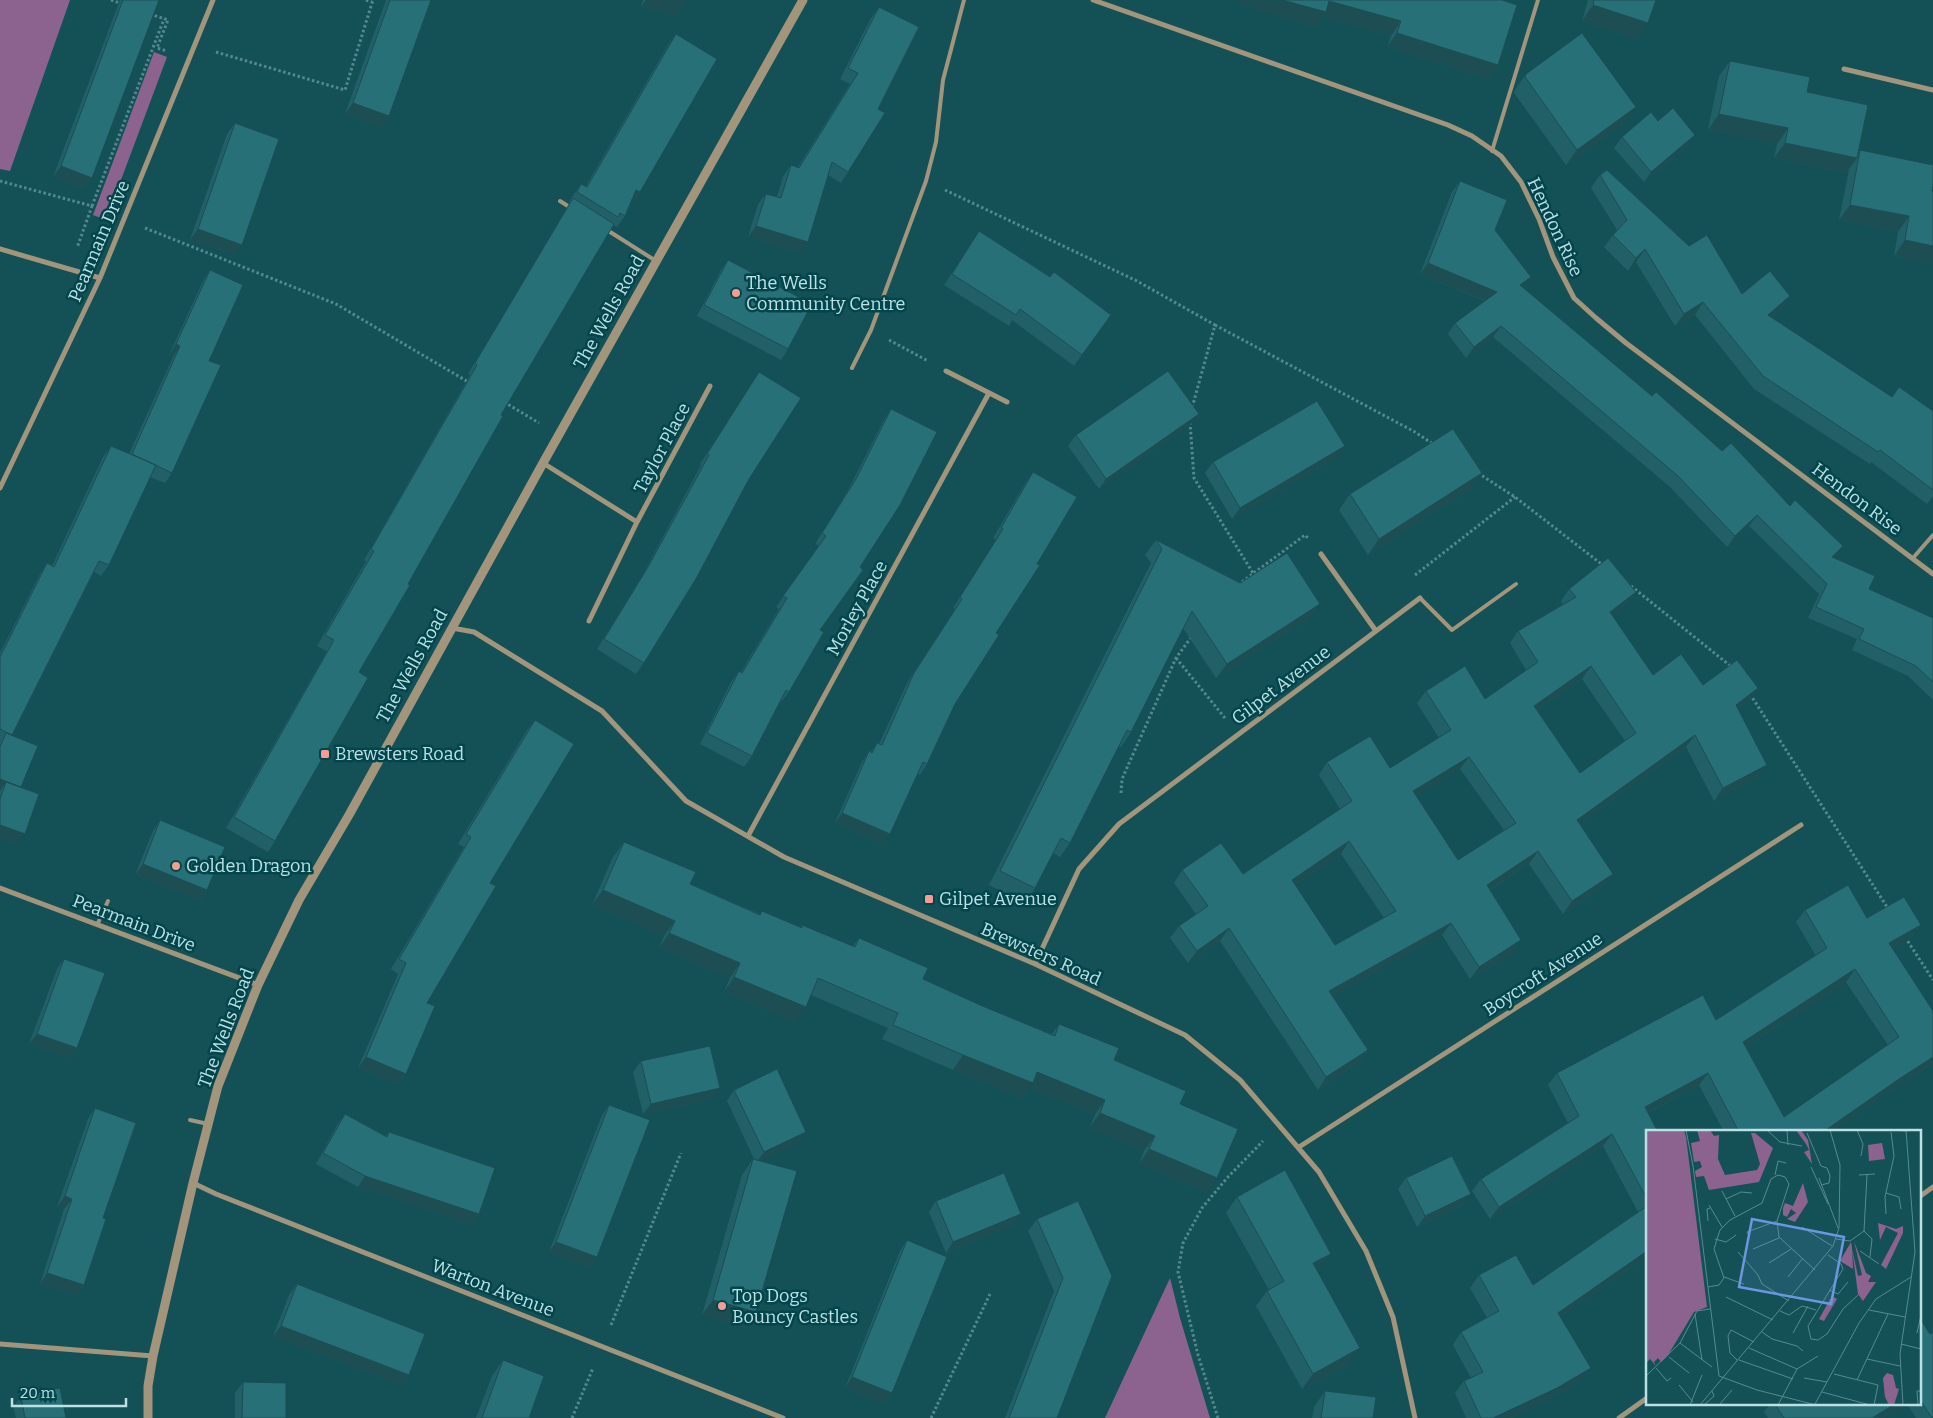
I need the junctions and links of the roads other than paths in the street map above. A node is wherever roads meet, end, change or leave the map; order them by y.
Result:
1 (213, 0) edge
2 (803, 0) edge
3 (964, 0) edge
4 (1093, 0) edge
5 (1538, 0) edge
6 (1844, 69) dead end
7 (1933, 90) edge
8 (1492, 151) junction
9 (560, 201) dead end
10 (575, 210) edge
11 (606, 229) edge
12 (0, 249) edge
13 (656, 261) junction
14 (100, 278) junction
15 (852, 368) dead end
16 (946, 371) road end
17 (710, 386) dead end
18 (989, 393) junction
19 (1007, 402) dead end
20 (543, 463) junction
21 (0, 488) edge
22 (637, 522) junction
23 (1933, 534) edge
24 (1321, 554) road end
25 (1913, 558) junction
26 (1933, 574) edge
27 (1516, 584) dead end
28 (1420, 598) joint
29 (589, 621) dead end
30 (452, 628) junction
31 (1376, 631) junction
32 (1801, 825) dead end
33 (748, 836) junction
34 (0, 888) edge
35 (108, 902) dead end
36 (98, 923) junction
37 (1035, 964) junction
38 (258, 985) junction
39 (190, 1120) dead end
40 (208, 1124) junction
41 (1299, 1147) junction
42 (193, 1183) junction
43 (1933, 1187) edge
44 (1920, 1196) edge
45 (0, 1344) edge
46 (153, 1356) junction
47 (1646, 1399) edge
48 (148, 1418) edge
49 (783, 1418) edge
50 (1415, 1418) edge
51 (1619, 1418) edge

1 - 14 street, Pearmain Drive
2 - 13 street, The Wells Road
3 - 15 lane
4 - 8 street, Hendon Rise
5 - 8 lane
6 - 7 street
8 - 25 street, Hendon Rise
9 - 10 lane
11 - 13 lane
12 - 14 street
13 - 20 street, The Wells Road
14 - 21 street, Pearmain Drive
16 - 18 street
17 - 22 street, Taylor Place
18 - 19 street
18 - 33 street, Morley Place
20 - 22 street, Taylor Place
20 - 30 street, The Wells Road
22 - 29 street, Taylor Place
23 - 25 lane
24 - 31 street
25 - 26 street, Hendon Rise
27 - 28 lane
28 - 31 street, Gilpet Avenue
30 - 33 street, Brewsters Road
30 - 38 street, The Wells Road
31 - 37 street, Gilpet Avenue
32 - 41 street, Boycroft Avenue
33 - 37 street, Brewsters Road
34 - 36 street, Pearmain Drive
35 - 36 lane
36 - 38 street, Pearmain Drive
37 - 41 street, Brewsters Road
38 - 40 street, The Wells Road
39 - 40 lane
40 - 42 street, The Wells Road
41 - 50 street, Brewsters Road
42 - 46 street, The Wells Road
42 - 49 street, Warton Avenue
43 - 44 street
45 - 46 street
46 - 48 street, The Wells Road
47 - 51 street

